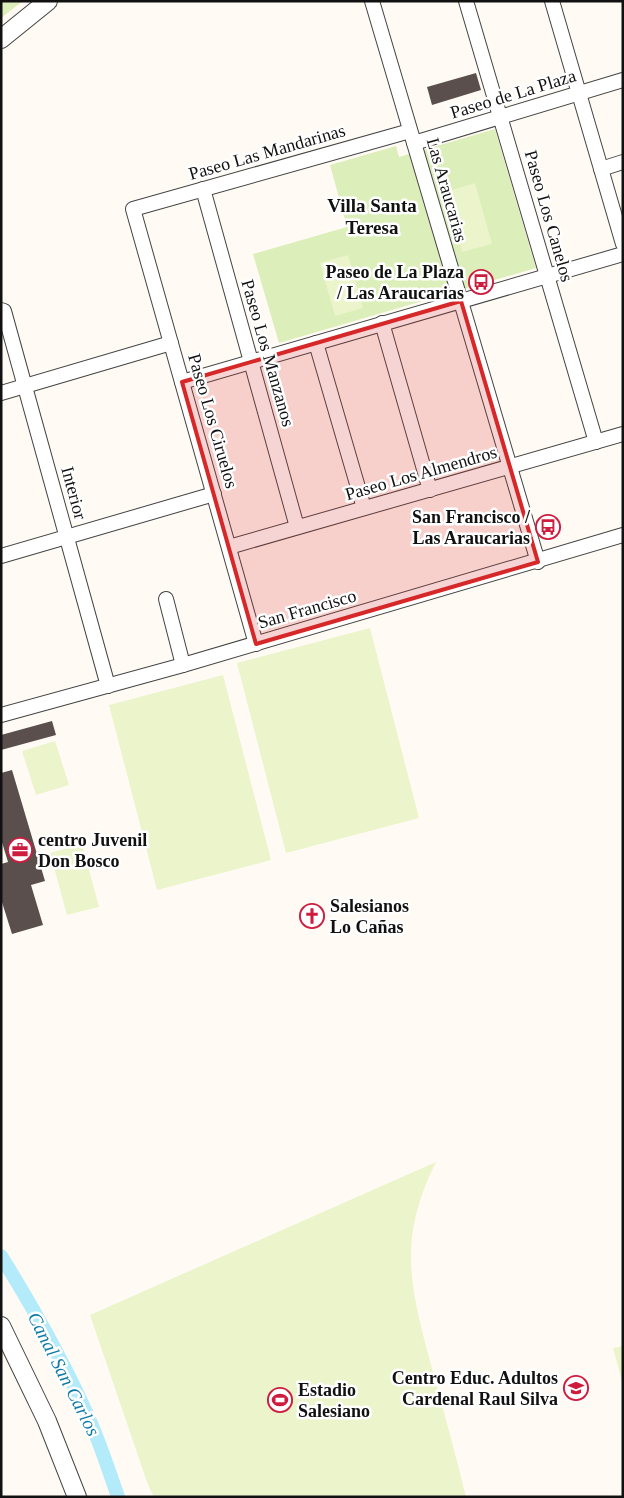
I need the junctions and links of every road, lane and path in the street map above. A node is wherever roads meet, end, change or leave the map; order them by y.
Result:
1 (48, 1) edge
2 (372, 1) edge
3 (466, 1) edge
4 (552, 1) edge
5 (1, 39) edge
6 (623, 80) edge
7 (579, 93) junction
8 (500, 117) junction
9 (412, 137) junction
10 (623, 162) edge
11 (601, 169) junction
12 (203, 189) junction
13 (133, 209) joint
14 (623, 244) edge
15 (623, 254) edge
16 (547, 276) junction
17 (461, 300) junction
18 (3, 310) edge
19 (382, 323) junction
20 (171, 343) junction
21 (316, 343) junction
22 (251, 362) junction
23 (182, 382) junction
24 (25, 386) junction
25 (1, 393) edge
26 (623, 434) edge
27 (596, 442) junction
28 (510, 466) junction
29 (430, 490) junction
30 (214, 494) junction
31 (364, 508) junction
32 (297, 527) junction
33 (623, 535) edge
34 (66, 537) junction
35 (229, 547) junction
36 (1, 556) edge
37 (538, 562) junction
38 (166, 600) dead end
39 (256, 644) junction
40 (183, 665) junction
41 (108, 686) junction
42 (1, 715) edge
43 (1, 1326) edge
44 (77, 1497) edge

1 - 5 street
2 - 9 street, Las Araucarias
3 - 8 street, Paseo Los Canelos
4 - 7 street
6 - 7 street, Paseo de La Plaza
7 - 8 street, Paseo de La Plaza
7 - 11 street
8 - 9 street, Paseo de La Plaza
8 - 16 street, Paseo Los Canelos
9 - 12 street, Paseo Las Mandarinas
9 - 17 street, Las Araucarias
10 - 11 street
11 - 14 street
12 - 13 street, Paseo Las Mandarinas
12 - 22 street, Paseo Los Manzanos
13 - 20 street, Paseo Los Ciruelos
15 - 16 street
16 - 17 street
16 - 27 street, Paseo Los Canelos
17 - 19 street
17 - 28 street, Las Araucarias
18 - 24 street, Interior
19 - 21 street
19 - 29 street
20 - 23 street, Paseo Los Ciruelos
20 - 24 street
21 - 22 street
21 - 31 street
22 - 23 street
22 - 32 street, Paseo Los Manzanos
23 - 30 street, Paseo Los Ciruelos
24 - 25 street
24 - 34 street, Interior
26 - 27 street, Paseo Los Almendros
27 - 28 street, Paseo Los Almendros
28 - 29 street, Paseo Los Almendros
28 - 37 street, Las Araucarias
29 - 31 street, Paseo Los Almendros
30 - 34 street
30 - 35 street, Paseo Los Ciruelos
31 - 32 street, Paseo Los Almendros
32 - 35 street, Paseo Los Almendros
33 - 37 street, San Francisco
34 - 36 street
34 - 41 street, Interior
35 - 39 street, Paseo Los Ciruelos
37 - 39 street, San Francisco
38 - 40 street
39 - 40 street, San Francisco
40 - 41 street, San Francisco
41 - 42 street, San Francisco
43 - 44 street

